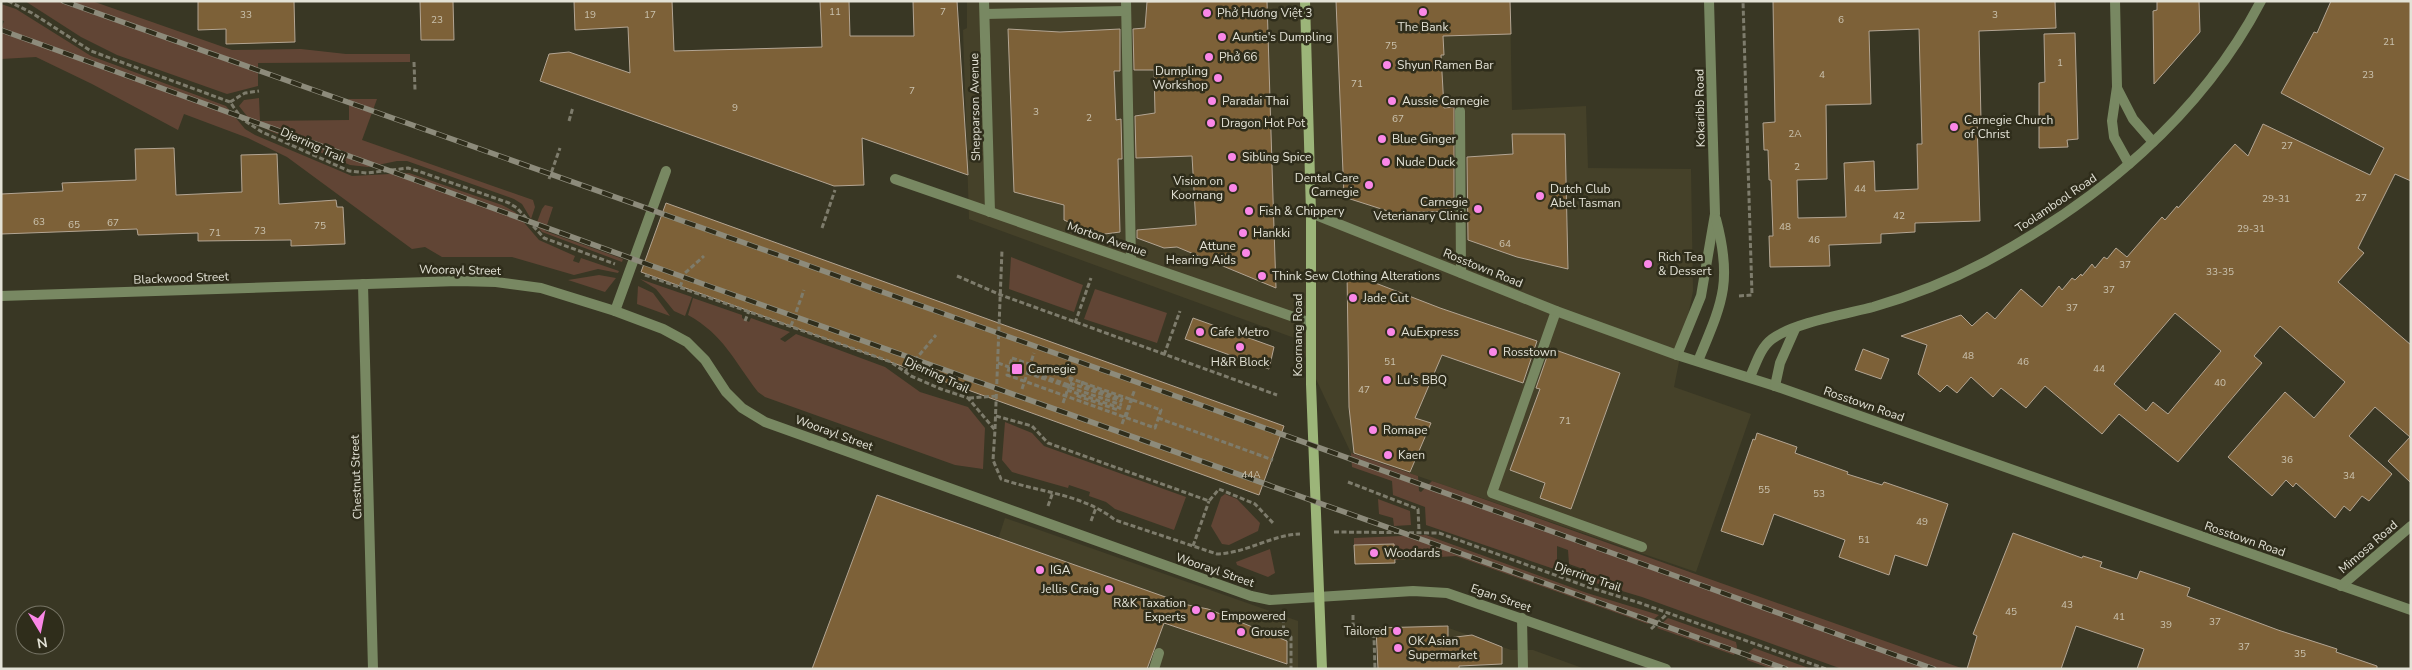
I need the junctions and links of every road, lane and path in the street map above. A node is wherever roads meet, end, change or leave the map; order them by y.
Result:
1 (8, 1) edge
2 (984, 1) edge
3 (1305, 1) edge
4 (1710, 1) edge
5 (1743, 1) edge
6 (2115, 1) edge
7 (2261, 1) edge
8 (1126, 6) edge
9 (985, 14) junction
10 (414, 62) dead end
11 (2117, 87) junction
12 (415, 90) dead end
13 (259, 91) dead end
14 (230, 102) junction
15 (573, 108) dead end
16 (1460, 111) dead end
17 (569, 121) dead end
18 (2153, 142) junction
19 (560, 148) dead end
20 (2129, 164) junction
21 (666, 171) dead end
22 (549, 178) dead end
23 (896, 179) dead end
24 (835, 190) dead end
25 (990, 212) junction
26 (1311, 213) junction
27 (1715, 214) junction
28 (822, 228) dead end
29 (1002, 250) dead end
30 (704, 256) dead end
31 (1131, 260) junction
32 (620, 266) dead end
33 (641, 273) dead end
34 (1461, 273) junction
35 (957, 276) dead end
36 (1090, 278) dead end
37 (362, 284) junction
38 (680, 287) junction
39 (804, 290) dead end
40 (1001, 295) junction
41 (1, 296) edge
42 (1723, 296) junction
43 (616, 311) junction
44 (749, 311) junction
45 (1180, 311) dead end
46 (1556, 311) junction
47 (745, 321) dead end
48 (1075, 323) junction
49 (1311, 323) junction
50 (791, 326) junction
51 (1795, 329) junction
52 (936, 335) dead end
53 (1034, 353) dead end
54 (1164, 355) junction
55 (1677, 355) junction
56 (1698, 361) junction
57 (998, 363) junction
58 (1009, 367) junction
59 (1075, 368) dead end
60 (905, 372) junction
61 (1028, 372) junction
62 (1750, 377) junction
63 (1083, 381) junction
64 (1070, 383) junction
65 (1775, 386) junction
66 (1022, 389) dead end
67 (1134, 389) dead end
68 (1067, 390) junction
69 (997, 396) junction
70 (1125, 396) junction
71 (1277, 396) dead end
72 (968, 398) junction
73 (1077, 399) junction
74 (1132, 399) junction
75 (1063, 403) dead end
76 (1122, 405) junction
77 (1129, 407) junction
78 (1118, 414) junction
79 (996, 416) junction
80 (1126, 417) junction
81 (1158, 418) junction
82 (1122, 424) dead end
83 (995, 430) junction
84 (1273, 460) dead end
85 (1348, 482) dead end
86 (1209, 500) junction
87 (1274, 524) dead end
88 (2411, 526) edge
89 (1339, 532) dead end
90 (1419, 532) junction
91 (1286, 534) dead end
92 (1193, 546) junction
93 (1642, 547) dead end
94 (2341, 586) junction
95 (1320, 598) junction
96 (2411, 610) edge
97 (1668, 613) junction
98 (1353, 615) dead end
99 (1282, 618) dead end
100 (1522, 618) junction
101 (1651, 629) dead end
102 (1159, 653) dead end
103 (373, 669) edge
104 (1154, 669) edge
105 (1291, 669) edge
106 (1322, 669) edge
107 (1376, 669) edge
108 (1523, 669) edge
109 (1666, 669) edge
110 (1826, 669) edge

1 - 14 path
2 - 9 street, Shepparson Avenue
3 - 26 street, Koornang Road
4 - 27 street, Kokaribb Road
5 - 42 path
6 - 11 street
7 - 18 street, Toolambool Road
8 - 9 street
8 - 31 street
9 - 25 street, Shepparson Avenue
10 - 12 path
11 - 18 street
11 - 20 street
13 - 14 path
14 - 32 path, Djerring Trail
15 - 17 path
16 - 34 street
18 - 20 street, Toolambool Road
19 - 22 path
20 - 51 street, Toolambool Road
21 - 43 street
23 - 25 street, Morton Avenue
24 - 28 path
25 - 31 street, Morton Avenue
26 - 34 street, Rosstown Road
26 - 49 street, Koornang Road
27 - 42 street, Kokaribb Road
27 - 55 street, Kokaribb Road
29 - 40 path
30 - 38 path
31 - 49 street, Morton Avenue
33 - 38 path, Djerring Trail
34 - 46 street, Rosstown Road
35 - 40 path
36 - 48 path
37 - 41 street, Blackwood Street
37 - 43 street, Woorayl Street
37 - 103 street, Chestnut Street
38 - 44 path, Djerring Trail
39 - 50 path
40 - 48 path
40 - 57 path
42 - 56 street, Kokaribb Road
43 - 95 street, Woorayl Street
44 - 47 path
44 - 50 path, Djerring Trail
45 - 54 path
46 - 55 street, Rosstown Road
46 - 93 street
48 - 54 path
49 - 95 street, Koornang Road
50 - 60 path, Djerring Trail
51 - 62 street, Toolambool Road
51 - 65 street
52 - 60 path
53 - 61 path, bridge
54 - 71 path
55 - 56 street, Rosstown Road
56 - 62 street, Rosstown Road
57 - 58 path
57 - 69 path
58 - 63 path
58 - 73 path
59 - 64 path, bridge
60 - 72 path, Djerring Trail
61 - 66 path, bridge
61 - 76 path
62 - 65 street, Rosstown Road
63 - 64 path
63 - 70 path
64 - 68 path, bridge
65 - 94 street, Rosstown Road
67 - 77 path, bridge
68 - 73 path
68 - 75 path, bridge
69 - 72 path
69 - 79 path
70 - 74 path
70 - 76 path
72 - 83 path, Djerring Trail
73 - 78 path
74 - 77 path
74 - 81 path
76 - 78 path
77 - 80 path
77 - 82 path, bridge
78 - 80 path
79 - 83 path
79 - 86 path
80 - 81 path
81 - 84 path
83 - 92 path
85 - 90 path
86 - 87 path
86 - 92 path
88 - 94 street, Mimosa Road
89 - 90 path, Djerring Trail
90 - 97 path, Djerring Trail
91 - 92 path
94 - 96 street, Rosstown Road
95 - 100 street, Egan Street
95 - 106 street, Koornang Road
97 - 101 path
97 - 110 path, Djerring Trail
98 - 107 path
99 - 105 path
100 - 108 street
100 - 109 street, Egan Street
102 - 104 street

